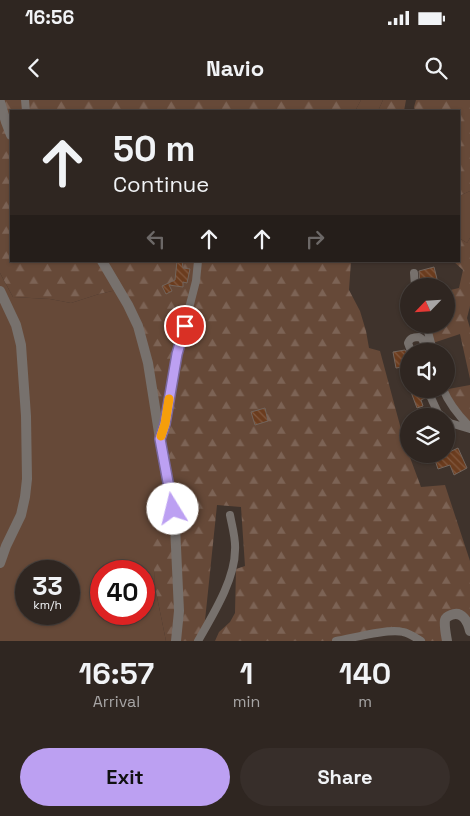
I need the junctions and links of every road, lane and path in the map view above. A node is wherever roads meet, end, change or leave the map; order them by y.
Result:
1 (0, 102) edge
2 (10, 132) edge
3 (103, 262) edge
4 (198, 262) edge
5 (414, 273) dead end
6 (414, 278) edge
7 (0, 292) edge
8 (408, 343) edge
9 (424, 343) edge
10 (447, 398) edge
11 (455, 424) edge
12 (470, 428) edge
13 (160, 439) junction
14 (230, 515) dead end
15 (0, 563) edge
16 (470, 631) edge
17 (176, 641) edge
18 (198, 641) edge
19 (336, 641) edge
20 (421, 641) edge
21 (446, 641) edge

1 - 2 street
3 - 13 street
4 - 13 street
5 - 6 street
7 - 15 street
8 - 9 street
10 - 12 street
11 - 12 street
13 - 17 street
14 - 18 street
16 - 21 street
19 - 20 street

